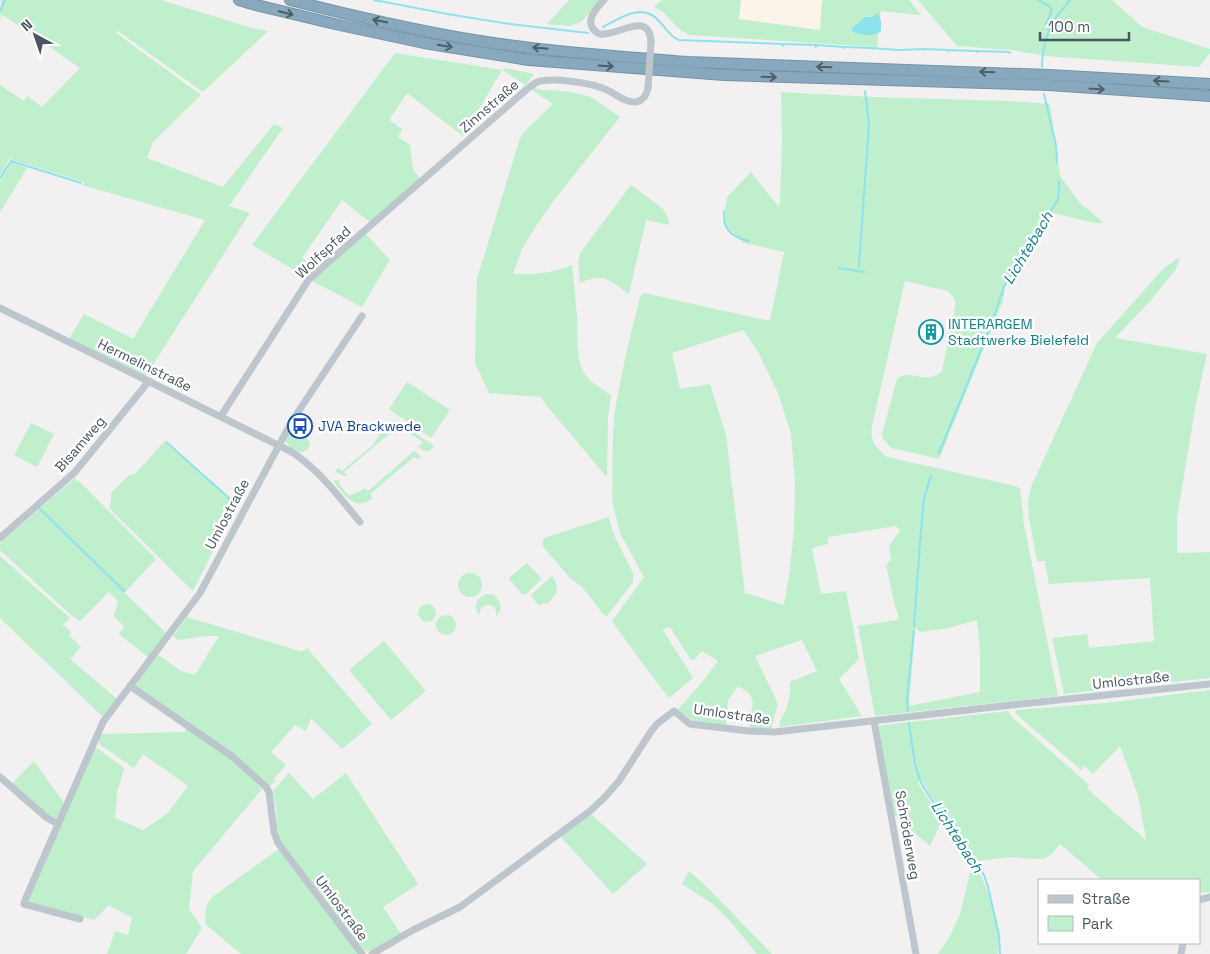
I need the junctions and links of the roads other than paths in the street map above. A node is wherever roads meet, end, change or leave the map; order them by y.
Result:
1 (239, 0) edge
2 (290, 0) edge
3 (604, 0) edge
4 (1036, 79) junction
5 (1049, 80) junction
6 (1210, 84) edge
7 (1210, 96) edge
8 (453, 154) joint
9 (0, 308) edge
10 (362, 316) dead end
11 (149, 381) junction
12 (221, 416) junction
13 (279, 444) junction
14 (360, 522) dead end
15 (0, 538) edge
16 (1210, 684) edge
17 (130, 686) junction
18 (874, 721) junction
19 (0, 778) edge
20 (58, 824) junction
21 (80, 919) dead end
22 (362, 954) edge
23 (372, 954) edge
24 (916, 954) edge

1 -> 4 highway
4 -> 2 highway
3 - 8 street, Zinnstraße, bridge
4 - 5 highway
6 -> 5 highway
5 -> 7 highway
8 - 12 street, Wolfspfad
9 - 11 street, Hermelinstraße
10 - 13 street
11 - 12 street, Hermelinstraße
11 - 15 street, Bisamweg
12 - 13 street, Hermelinstraße
13 - 14 street
13 - 17 street, Umlostraße
16 - 18 street, Umlostraße
17 - 20 street, Umlostraße
17 - 22 street, Umlostraße
18 - 23 street, Umlostraße
18 - 24 street, Schröderweg
19 - 20 street
20 - 21 street, Umlostraße

